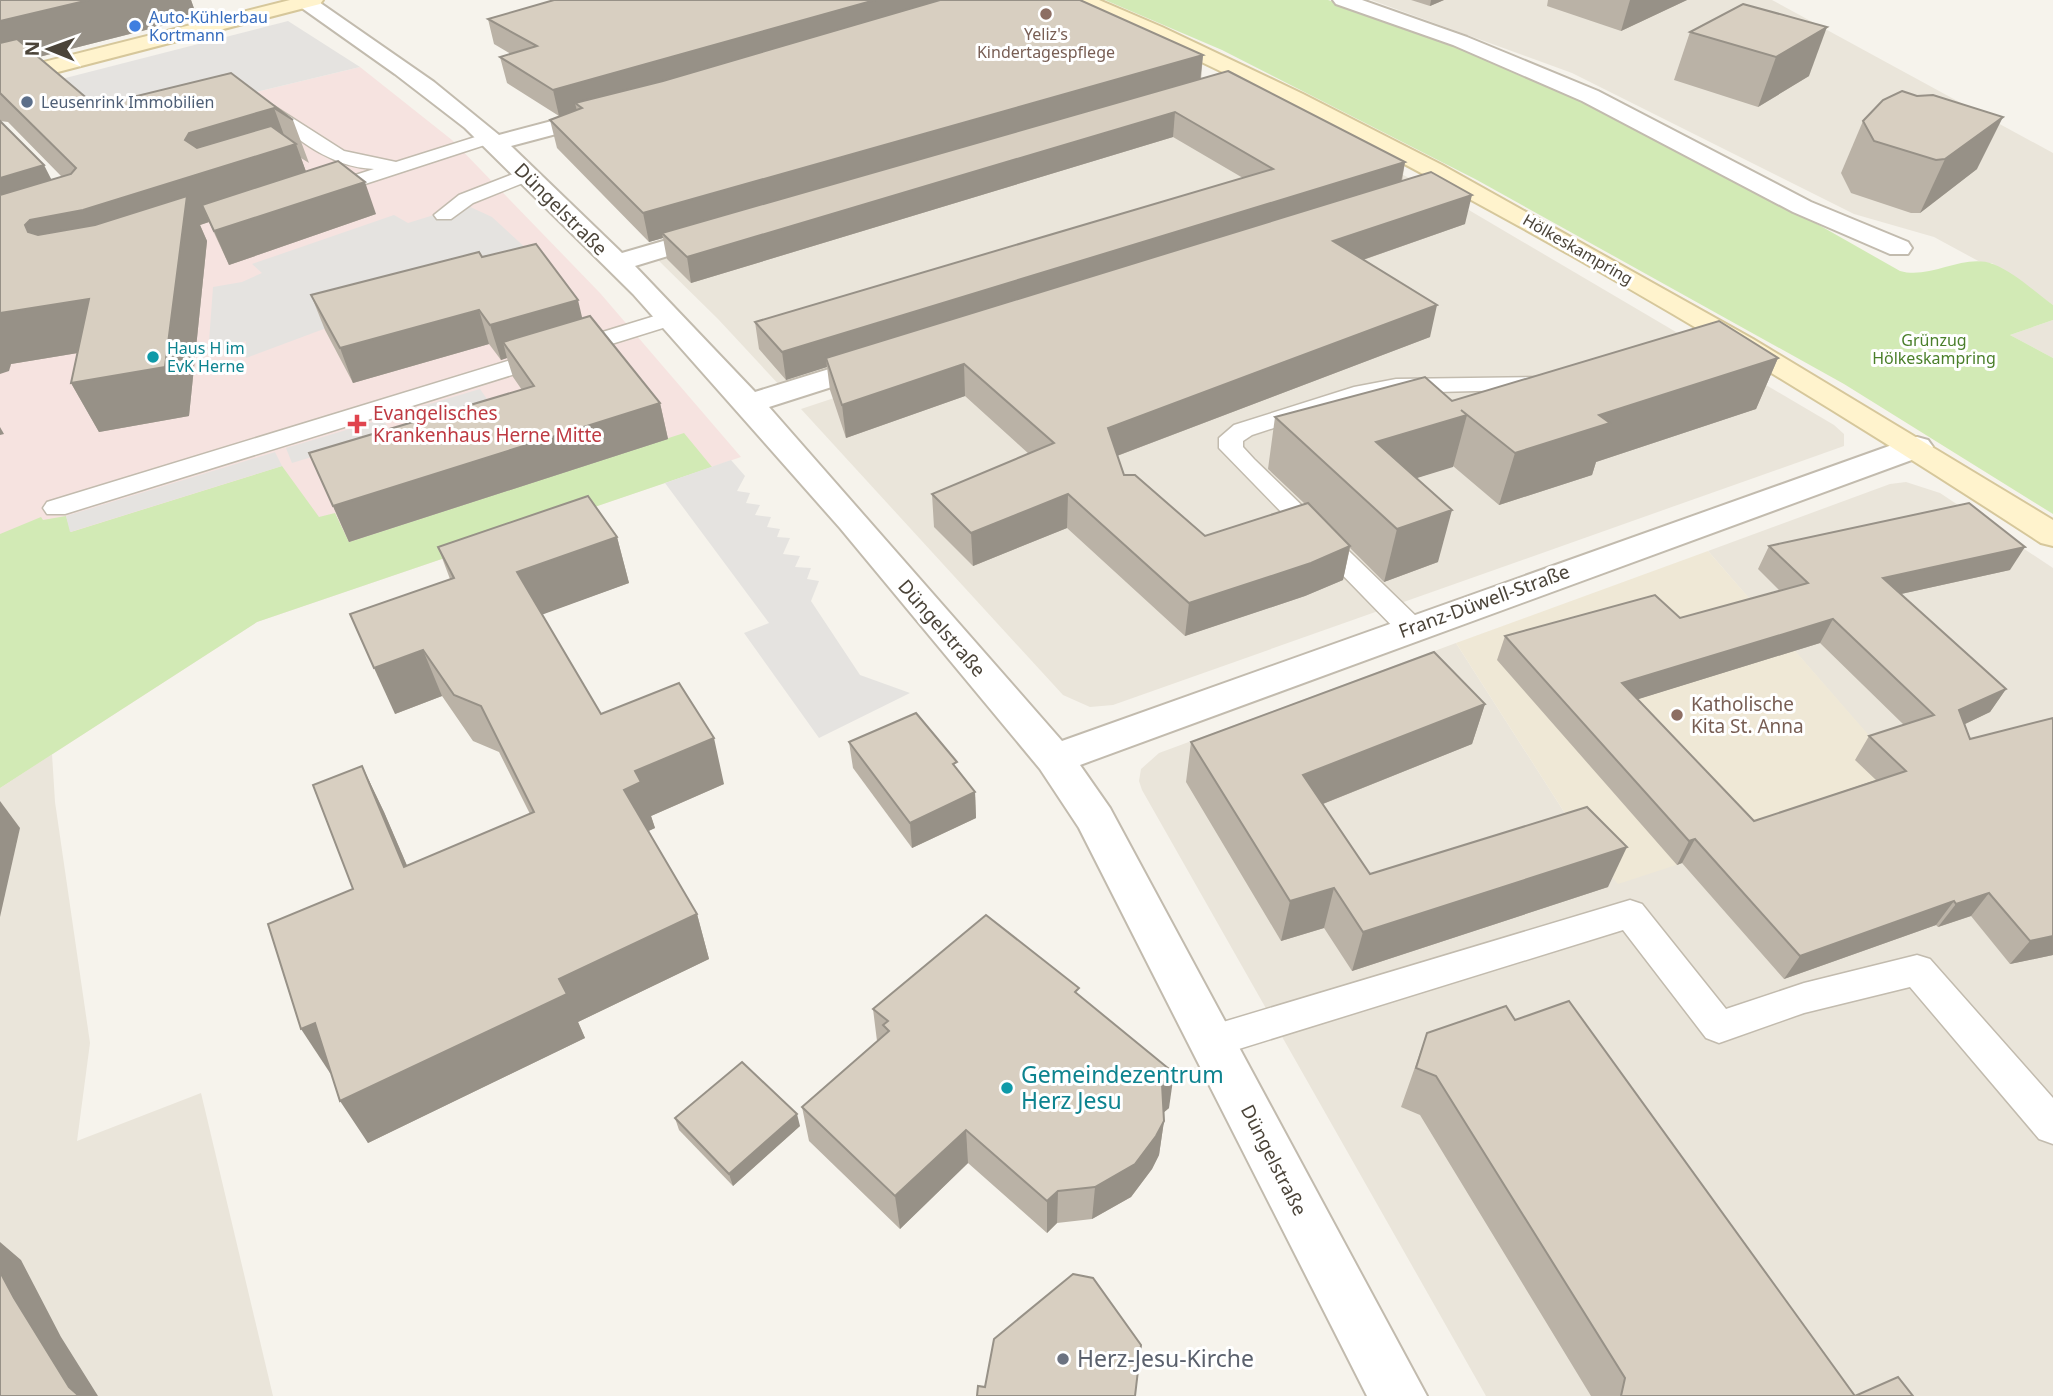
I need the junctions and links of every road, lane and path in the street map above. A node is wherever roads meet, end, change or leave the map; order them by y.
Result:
1 (1083, 0) edge
2 (1343, 0) edge
3 (309, 1) edge
4 (1253, 76) junction
5 (0, 79) edge
6 (1222, 85) edge
7 (272, 110) edge
8 (621, 110) edge
9 (492, 140) junction
10 (405, 163) junction
11 (311, 175) edge
12 (1457, 180) junction
13 (536, 184) junction
14 (330, 189) junction
15 (1423, 191) edge
16 (304, 198) edge
17 (443, 215) dead end
18 (467, 216) dead end
19 (734, 228) edge
20 (1899, 248) dead end
21 (616, 263) junction
22 (671, 318) junction
23 (908, 353) edge
24 (1567, 384) edge
25 (750, 403) junction
26 (1917, 447) junction
27 (56, 508) dead end
28 (2053, 535) edge
29 (1410, 627) junction
30 (1054, 759) junction
31 (1213, 1041) junction
32 (2053, 1126) edge
33 (1398, 1396) edge

1 - 4 street, Hölkeskampring
2 - 20 street
3 - 5 street
3 - 9 street, Düngelstraße
4 - 6 street
4 - 12 street, Hölkeskampring
7 - 10 lane
8 - 9 street
9 - 10 lane
9 - 13 street, Düngelstraße
10 - 14 lane
11 - 14 lane
12 - 15 street
12 - 26 street, Hölkeskampring
13 - 17 lane
13 - 18 lane
13 - 21 street, Düngelstraße
14 - 16 lane
19 - 21 street
21 - 22 street, Düngelstraße
22 - 25 street, Düngelstraße
22 - 27 lane
23 - 25 street
24 - 29 lane
25 - 30 street, Düngelstraße
26 - 28 street, Hölkeskampring
26 - 29 street, Franz-Düwell-Straße
29 - 30 street, Franz-Düwell-Straße
30 - 31 street, Düngelstraße
31 - 32 lane
31 - 33 street, Düngelstraße

